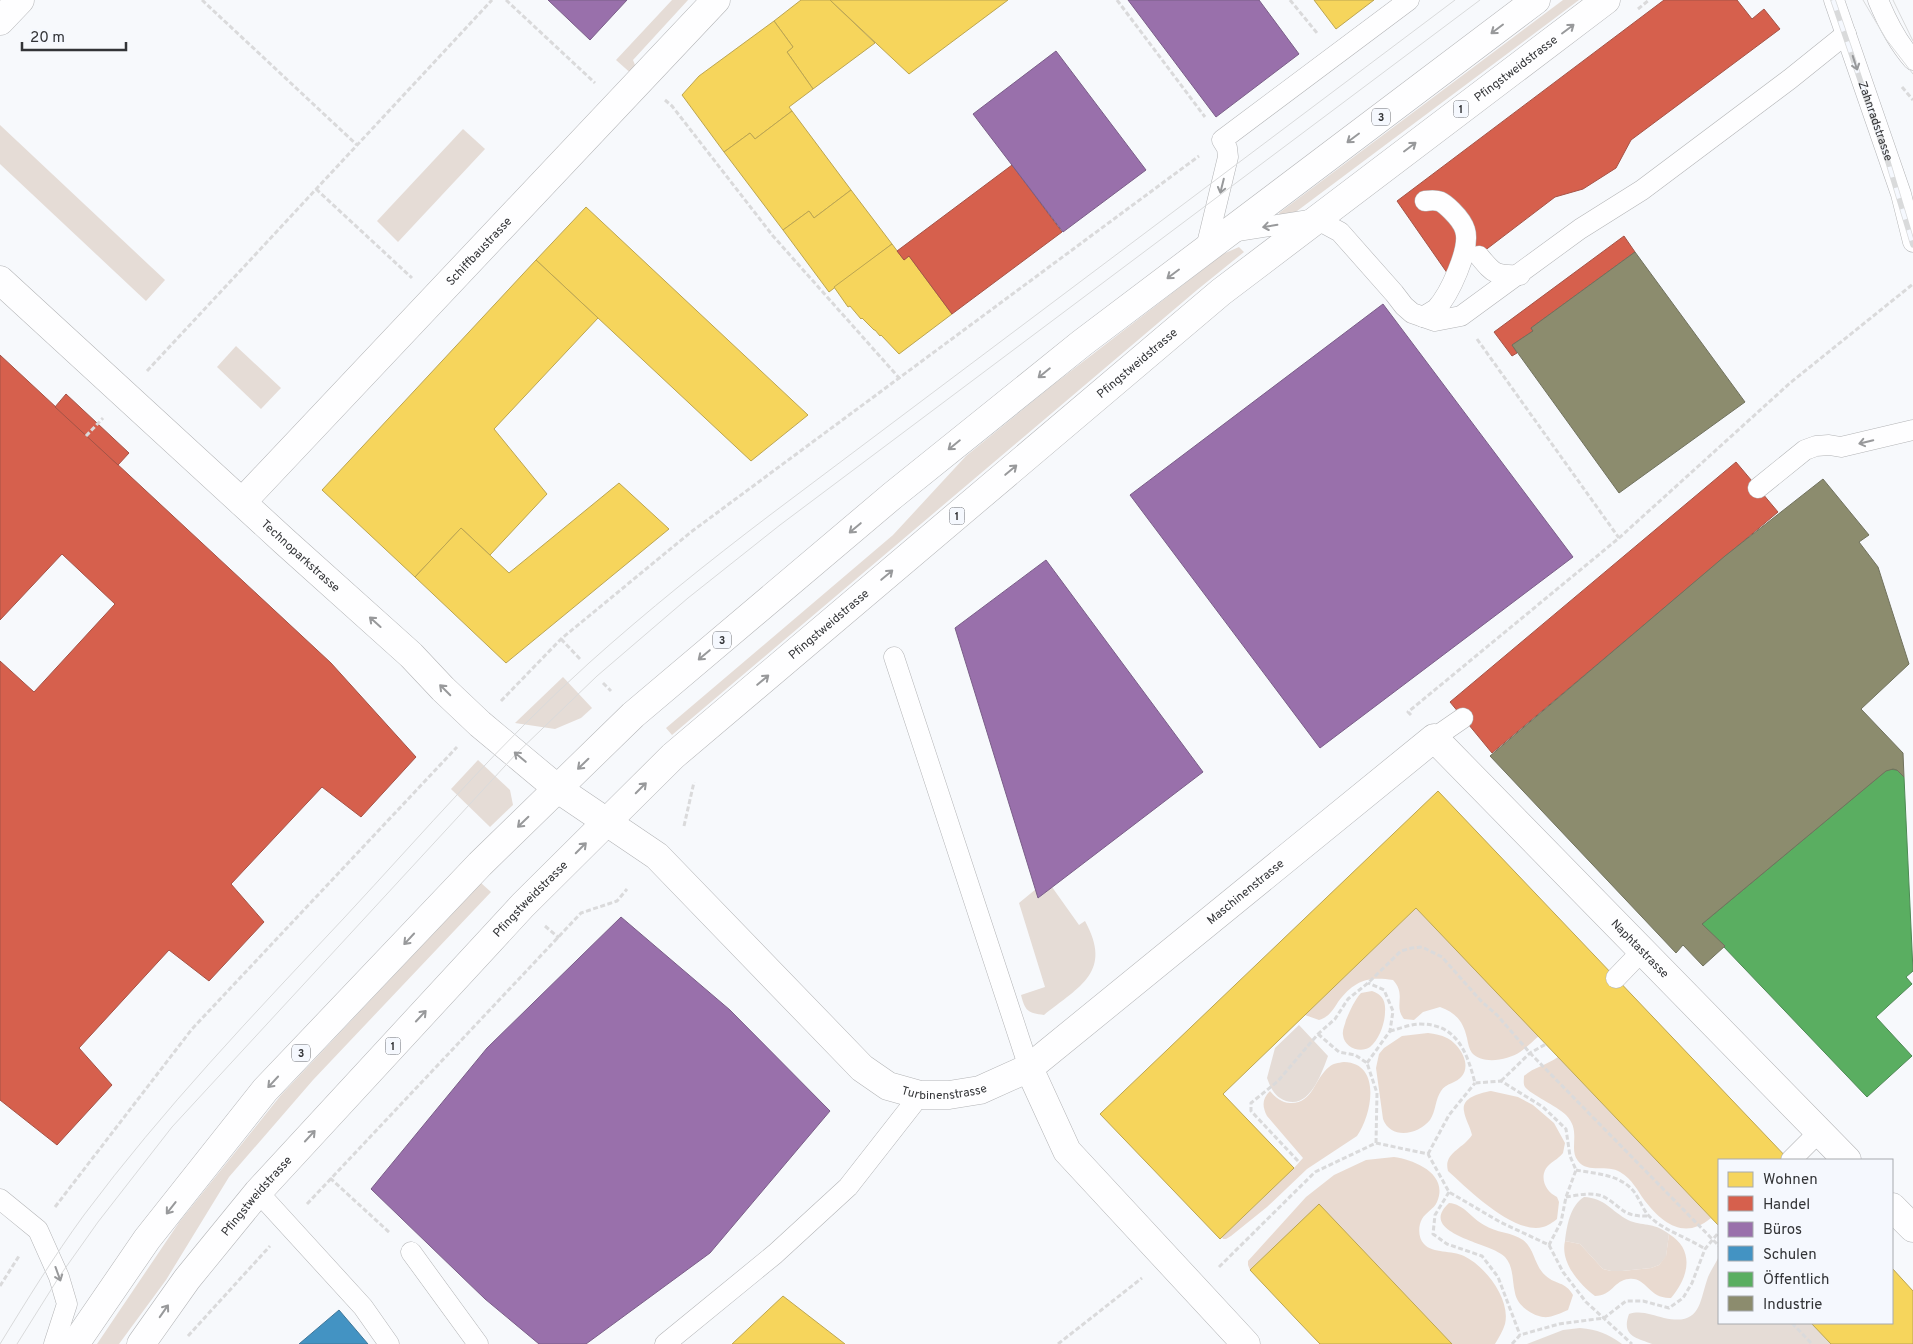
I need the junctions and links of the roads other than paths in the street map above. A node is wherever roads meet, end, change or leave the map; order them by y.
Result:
1 (20, 0) edge
2 (716, 0) edge
3 (1409, 0) edge
4 (1536, 0) edge
5 (1606, 0) edge
6 (1834, 0) edge
7 (1878, 0) edge
8 (0, 21) edge
9 (1846, 34) junction
10 (1913, 60) edge
11 (1425, 201) dead end
12 (1316, 219) junction
13 (1216, 241) junction
14 (1913, 242) edge
15 (1479, 256) dead end
16 (1520, 275) junction
17 (0, 280) edge
18 (1423, 317) junction
19 (1913, 430) edge
20 (1758, 488) dead end
21 (242, 502) junction
22 (894, 658) dead end
23 (1463, 718) dead end
24 (1434, 738) junction
25 (558, 789) junction
26 (607, 822) junction
27 (1642, 951) junction
28 (1616, 978) dead end
29 (1029, 1068) junction
30 (920, 1094) junction
31 (1819, 1132) junction
32 (1792, 1159) edge
33 (1846, 1159) edge
34 (258, 1192) junction
35 (0, 1199) edge
36 (1893, 1208) edge
37 (1913, 1228) edge
38 (411, 1252) road end
39 (54, 1344) edge
40 (75, 1344) edge
41 (141, 1344) edge
42 (389, 1344) edge
43 (478, 1344) edge
44 (665, 1344) edge
45 (1246, 1344) edge

1 - 8 main road
2 - 21 main road, Schiffbaustrasse
3 -> 13 lane
4 -> 13 main road, 3
12 -> 5 main road, Pfingstweidstrasse / 1
6 - 9 lane, Zahnradstrasse
7 - 10 lane
9 -> 14 lane, Zahnradstrasse
9 - 16 lane
11 - 18 lane
12 -> 13 lane
12 - 18 lane
26 -> 12 main road, Pfingstweidstrasse / 1
13 -> 25 main road, 3
15 - 16 lane
16 - 18 lane
17 - 21 main road, Technoparkstrasse
19 -> 20 lane
25 -> 21 main road, Technoparkstrasse
22 - 29 lane
23 - 24 lane, Maschinenstrasse
24 - 27 main road, Naphtastrasse
24 - 29 main road, Maschinenstrasse
25 - 26 main road, Technoparkstrasse
25 -> 40 main road, 3
26 - 30 main road, Turbinenstrasse
34 -> 26 main road, Pfingstweidstrasse / 1
27 - 28 lane
27 - 31 main road, Naphtastrasse
29 - 30 main road, Turbinenstrasse
29 - 45 main road
30 - 44 lane
31 - 32 lane
31 - 33 main road, Naphtastrasse
41 -> 34 main road, Pfingstweidstrasse / 1
34 - 42 lane
35 -> 39 lane
36 - 37 main road
38 - 43 lane

